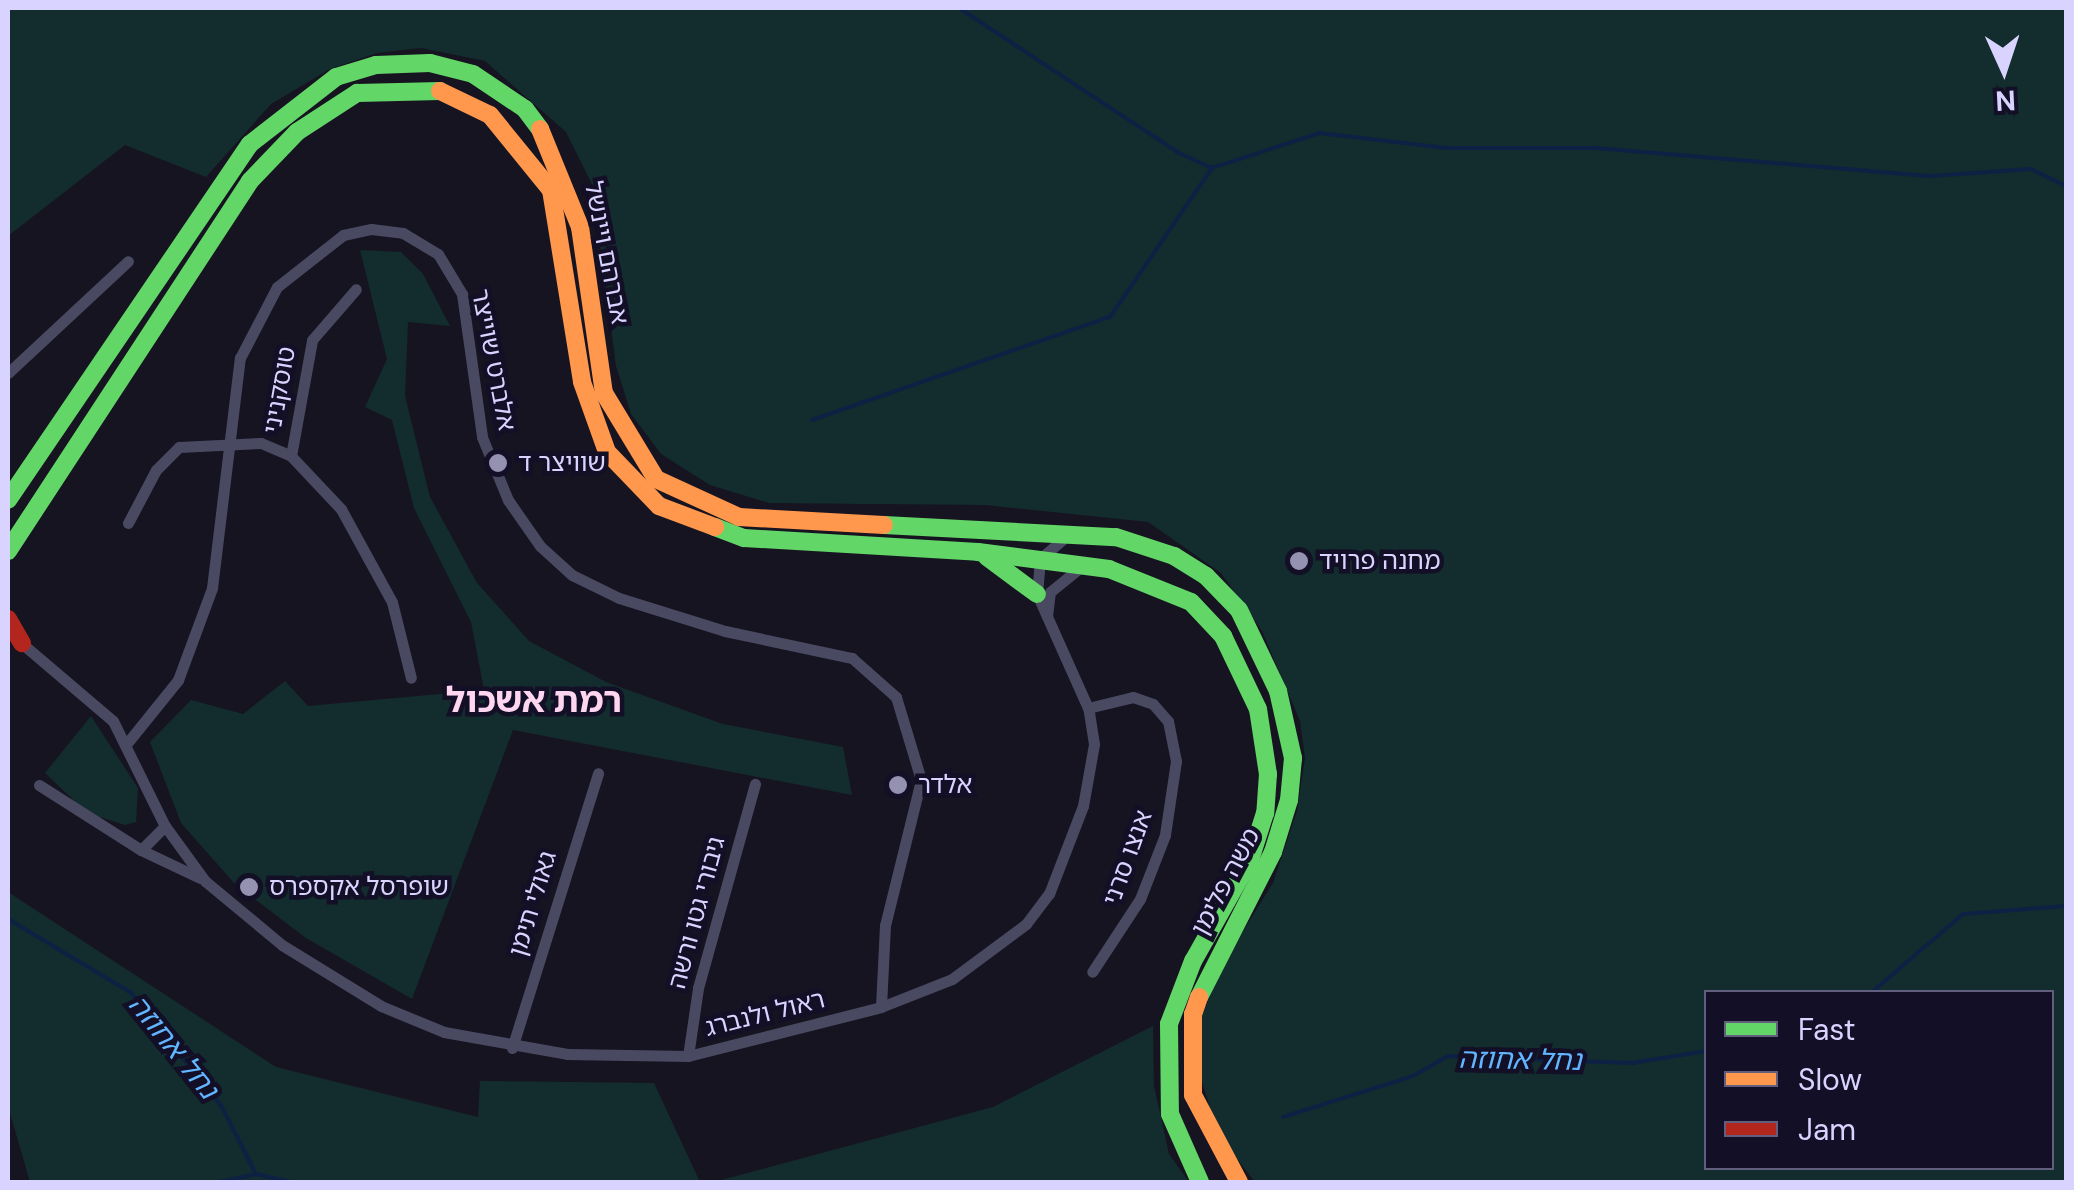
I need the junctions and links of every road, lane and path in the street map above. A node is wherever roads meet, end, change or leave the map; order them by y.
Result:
1 (128, 261) dead end
2 (356, 290) dead end
3 (8, 373) edge
4 (226, 442) junction
5 (291, 456) junction
6 (8, 500) edge
7 (128, 523) dead end
8 (1073, 533) junction
9 (8, 551) edge
10 (978, 552) junction
11 (1040, 558) junction
12 (1086, 565) junction
13 (1037, 594) junction
14 (1047, 616) junction
15 (8, 619) edge
16 (14, 638) edge
17 (411, 678) dead end
18 (1088, 708) junction
19 (128, 742) junction
20 (598, 773) dead end
21 (756, 784) dead end
22 (38, 786) dead end
23 (165, 826) junction
24 (141, 850) junction
25 (205, 880) junction
26 (1092, 972) dead end
27 (881, 1007) junction
28 (512, 1048) junction
29 (688, 1056) junction
30 (1200, 1182) edge
31 (1239, 1182) edge

1 - 3 street
2 - 5 street, טוסקניני
4 - 5 street
4 - 7 street
4 - 19 street, אלברט שוייצר
4 - 27 street, אלברט שוייצר
5 - 17 street
6 - 8 main road, אברהם ויינשל
8 - 11 street
8 - 31 main road, משה פלימן
9 - 10 main road, אברהם ויינשל
10 - 11 main road, אברהם ויינשל
10 - 13 main road
11 - 12 main road, משה פלימן
11 - 13 street, ראול ולנברג
12 - 14 street
12 - 30 main road, משה פלימן
13 - 14 street, ראול ולנברג
14 - 18 street, ראול ולנברג
15 - 16 main road
16 - 19 street, ראול ולנברג
18 - 26 street, אנצו סרני
18 - 27 street, ראול ולנברג
19 - 23 street, ראול ולנברג
20 - 28 street, גאולי תימן
21 - 29 street, גיבורי גטו ורשה
22 - 24 street, ראול ולנברג
23 - 24 street
23 - 25 street, ראול ולנברג
24 - 25 street, ראול ולנברג
25 - 28 street, ראול ולנברג
27 - 29 street, ראול ולנברג
28 - 29 street, ראול ולנברג

